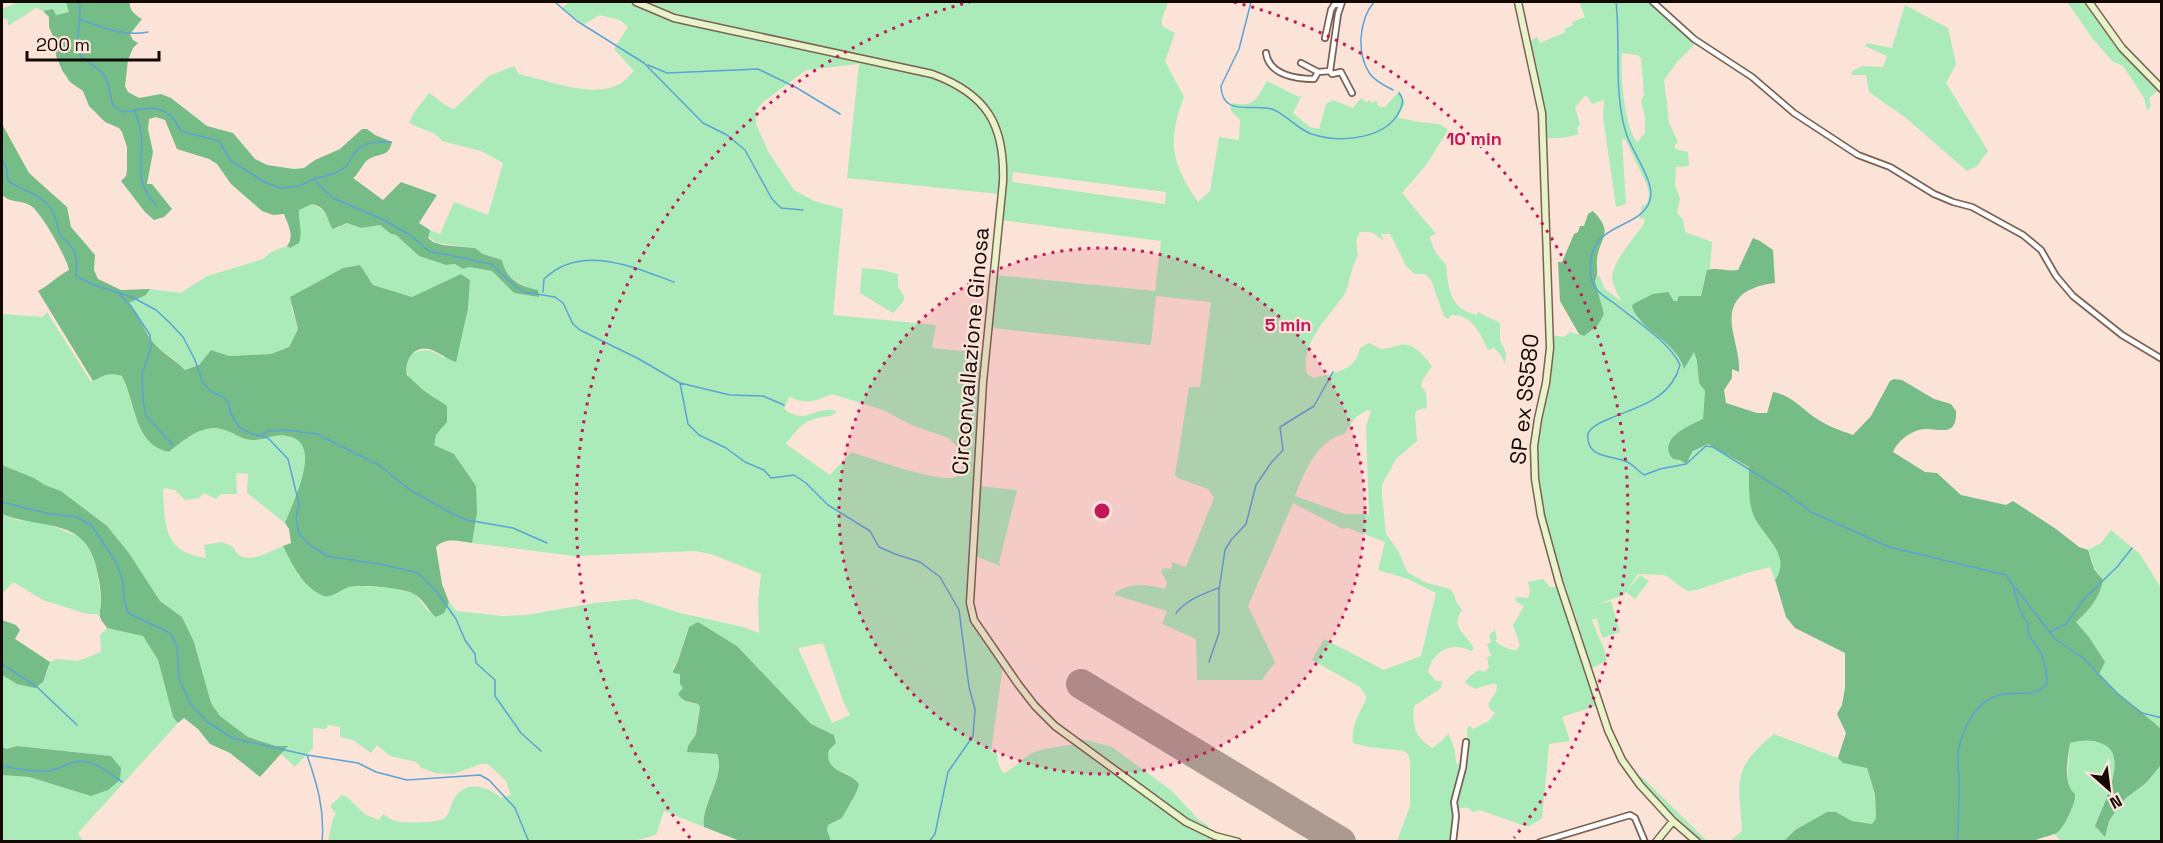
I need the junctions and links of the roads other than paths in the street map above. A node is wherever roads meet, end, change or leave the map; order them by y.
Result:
1 (636, 2) edge
2 (1518, 2) edge
3 (1653, 2) edge
4 (2089, 2) edge
5 (1341, 3) edge
6 (1325, 38) dead end
7 (1266, 53) dead end
8 (1301, 63) dead end
9 (1330, 71) junction
10 (1318, 72) junction
11 (2162, 89) edge
12 (1352, 93) dead end
13 (2162, 359) edge
14 (1466, 742) dead end
15 (1673, 821) junction
16 (1238, 842) edge
17 (1453, 842) edge
18 (1540, 842) edge
19 (1645, 842) edge
20 (1656, 842) edge
21 (1697, 842) edge

1 - 16 main road, Circonvallazione Ginosa
2 - 15 main road, SP ex SS580
3 - 13 street
4 - 11 main road
5 - 6 street
5 - 9 street
7 - 10 street
8 - 10 street
9 - 10 street
9 - 12 street
14 - 17 street
15 - 20 main road
15 - 21 main road, SP ex SS580
18 - 19 street

